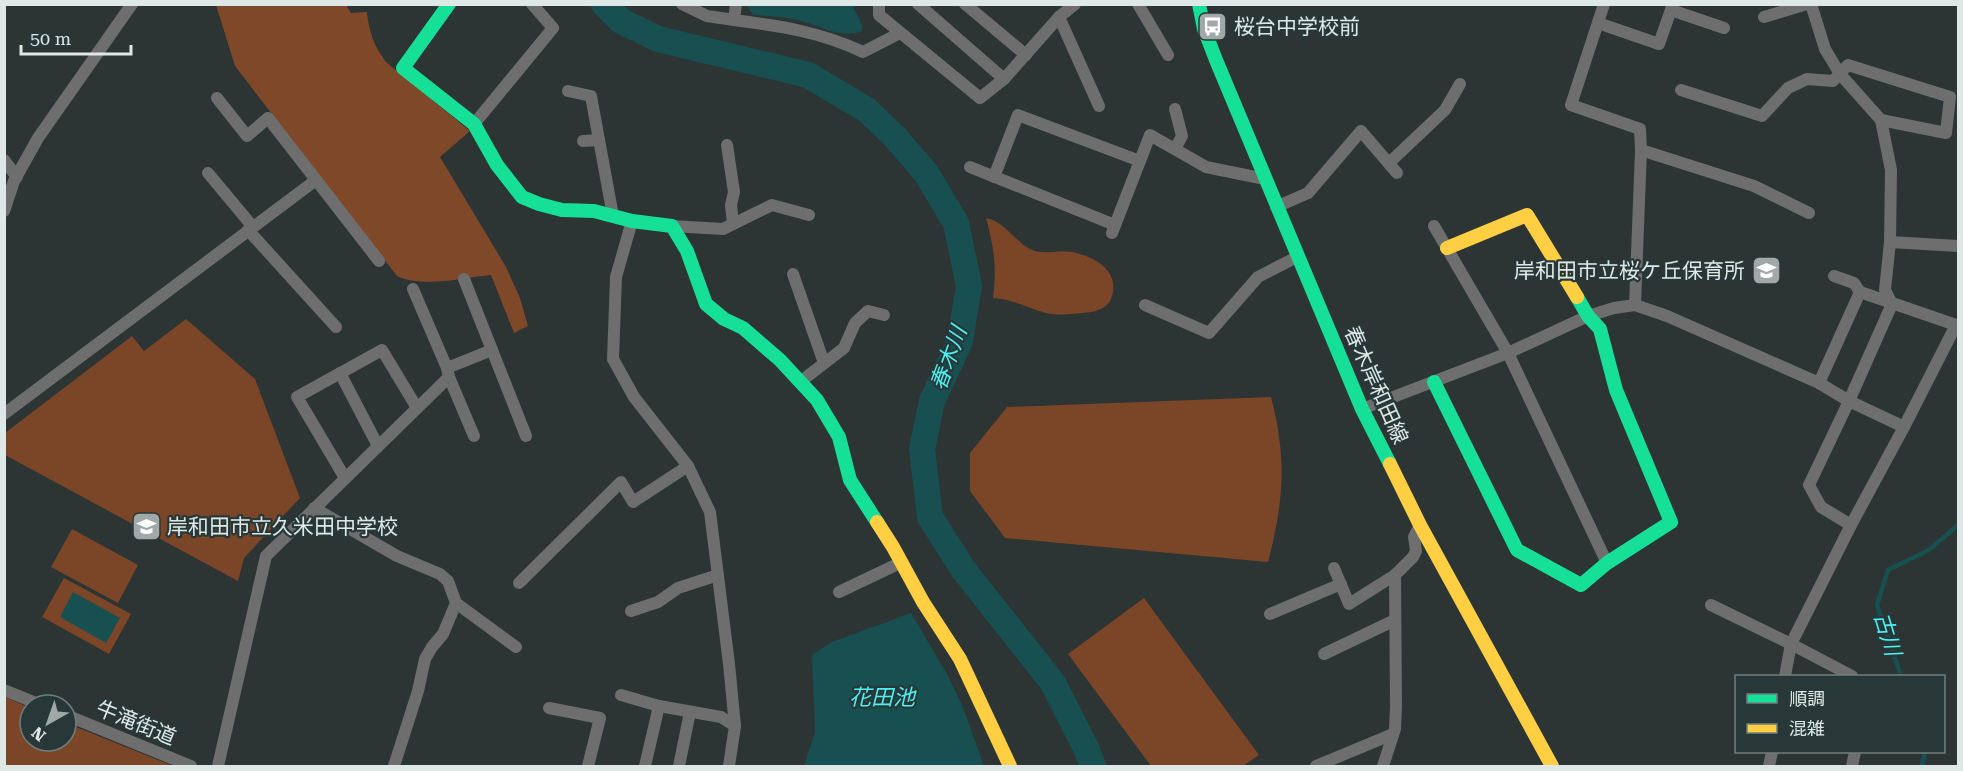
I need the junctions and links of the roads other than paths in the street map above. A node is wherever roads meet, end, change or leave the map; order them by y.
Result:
1 (132, 4) edge
2 (449, 4) edge
3 (532, 4) edge
4 (682, 4) edge
5 (736, 4) edge
6 (879, 4) edge
7 (918, 4) edge
8 (965, 4) edge
9 (1075, 4) edge
10 (1138, 4) edge
11 (1199, 4) edge
12 (1604, 4) edge
13 (1809, 4) edge
14 (1672, 7) edge
15 (1764, 17) dead end
16 (1059, 18) junction
17 (734, 20) junction
18 (1598, 23) junction
19 (1724, 28) dead end
20 (900, 33) junction
21 (1026, 55) junction
22 (1168, 55) dead end
23 (1840, 74) junction
24 (1004, 79) junction
25 (1460, 84) dead end
26 (1681, 90) dead end
27 (568, 91) dead end
28 (1954, 96) edge
29 (217, 98) dead end
30 (1099, 106) dead end
31 (1174, 109) dead end
32 (1881, 120) junction
33 (474, 124) junction
34 (599, 140) junction
35 (582, 141) dead end
36 (727, 145) dead end
37 (1175, 149) junction
38 (1641, 150) junction
39 (4, 160) edge
40 (1140, 161) junction
41 (1389, 163) junction
42 (970, 167) dead end
43 (208, 173) dead end
44 (1398, 173) dead end
45 (17, 177) junction
46 (994, 177) junction
47 (1265, 179) junction
48 (316, 180) junction
49 (1276, 207) junction
50 (4, 211) edge
51 (1809, 213) dead end
52 (808, 215) dead end
53 (613, 216) junction
54 (632, 221) junction
55 (733, 224) junction
56 (672, 226) junction
57 (1434, 226) dead end
58 (251, 228) junction
59 (1890, 242) junction
60 (1959, 246) edge
61 (1448, 248) junction
62 (1297, 257) junction
63 (379, 261) dead end
64 (793, 274) dead end
65 (1834, 276) dead end
66 (464, 279) dead end
67 (413, 289) dead end
68 (1860, 292) junction
69 (1892, 304) junction
70 (1145, 305) dead end
71 (1635, 305) junction
72 (884, 315) dead end
73 (1588, 316) junction
74 (336, 327) dead end
75 (492, 350) junction
76 (1508, 353) junction
77 (824, 363) junction
78 (448, 372) junction
79 (340, 373) junction
80 (800, 382) junction
81 (1434, 382) junction
82 (1819, 383) junction
83 (1850, 401) junction
84 (417, 408) junction
85 (1362, 410) junction
86 (4, 414) edge
87 (1904, 427) junction
88 (474, 436) dead end
89 (526, 436) dead end
90 (378, 446) junction
91 (688, 466) junction
92 (345, 478) junction
93 (314, 508) junction
94 (1420, 525) junction
95 (1851, 525) junction
96 (902, 562) junction
97 (1607, 563) junction
98 (1334, 568) dead end
99 (718, 575) junction
100 (1395, 575) junction
101 (519, 583) dead end
102 (1341, 584) junction
103 (839, 592) dead end
104 (456, 603) junction
105 (1712, 605) dead end
106 (631, 611) dead end
107 (1270, 614) dead end
108 (1395, 620) junction
109 (1791, 644) junction
110 (516, 647) dead end
111 (1324, 654) dead end
112 (1785, 675) edge
113 (1850, 675) edge
114 (4, 690) edge
115 (621, 695) dead end
116 (18, 696) edge
117 (659, 706) junction
118 (549, 708) dead end
119 (690, 712) junction
120 (78, 721) edge
121 (735, 726) junction
122 (1393, 734) junction
123 (191, 766) edge
124 (218, 766) edge
125 (393, 766) edge
126 (588, 766) edge
127 (645, 766) edge
128 (680, 766) edge
129 (729, 766) edge
130 (1010, 766) edge
131 (1316, 766) edge
132 (1383, 766) edge
133 (1552, 766) edge

1 - 45 street
2 - 33 street
3 - 33 street
4 - 17 street
5 - 17 street
6 - 20 street
7 - 24 street
8 - 21 street
9 - 16 street
10 - 22 street
11 - 47 street, 春木岸和田線
12 - 18 street
13 - 15 street
13 - 23 street
14 - 18 street
14 - 19 street
16 - 21 street
16 - 30 street
17 - 20 street
18 - 38 street
20 - 24 street
21 - 24 street
23 - 26 street
23 - 28 street
23 - 32 street
25 - 41 street
27 - 34 street
28 - 32 street
29 - 48 street
31 - 37 street
32 - 59 street
33 - 53 street
34 - 35 street
34 - 53 street
36 - 55 street
37 - 40 street
37 - 47 street
38 - 51 street
38 - 71 street
39 - 45 street
40 - 46 street
40 - 46 street
41 - 44 street
41 - 49 street
42 - 46 street
43 - 58 street
45 - 50 street
47 - 49 street, 春木岸和田線
48 - 58 street
48 - 63 street
49 - 62 street, 春木岸和田線
52 - 55 street
53 - 54 street
54 - 56 street
54 - 91 street
55 - 56 street
56 - 80 street
57 - 61 street
58 - 74 street
58 - 86 street
59 - 60 street
59 - 69 street
61 - 73 street
61 - 76 street
62 - 70 street
62 - 85 street, 春木岸和田線
64 - 77 street
65 - 68 street
66 - 75 street
67 - 78 street
68 - 69 street
68 - 82 street
69 - 83 street
69 - 87 street
71 - 73 street
71 - 82 street
72 - 77 street
73 - 76 street
73 - 97 street
75 - 78 street
75 - 89 street
76 - 81 street
76 - 97 street
77 - 80 street
78 - 84 street
78 - 88 street
79 - 84 street
79 - 90 street
79 - 92 street
80 - 96 street
81 - 85 street
81 - 97 street
82 - 83 street
83 - 87 street
83 - 95 street
84 - 90 street
85 - 94 street, 春木岸和田線
87 - 95 street
90 - 92 street
91 - 99 street
91 - 101 street
92 - 93 street
93 - 104 street
93 - 124 street
94 - 100 street
94 - 133 street, 春木岸和田線
95 - 109 street
96 - 103 street
96 - 130 street
98 - 102 street
99 - 106 street
99 - 121 street
100 - 102 street
100 - 108 street
102 - 107 street
104 - 110 street
104 - 125 street
105 - 109 street
108 - 111 street
108 - 122 street
109 - 112 street
109 - 113 street
114 - 116 street
115 - 117 street
117 - 119 street
117 - 127 street
118 - 126 street
119 - 121 street
119 - 128 street
120 - 123 street, 牛滝街道
121 - 129 street
122 - 131 street
122 - 132 street

